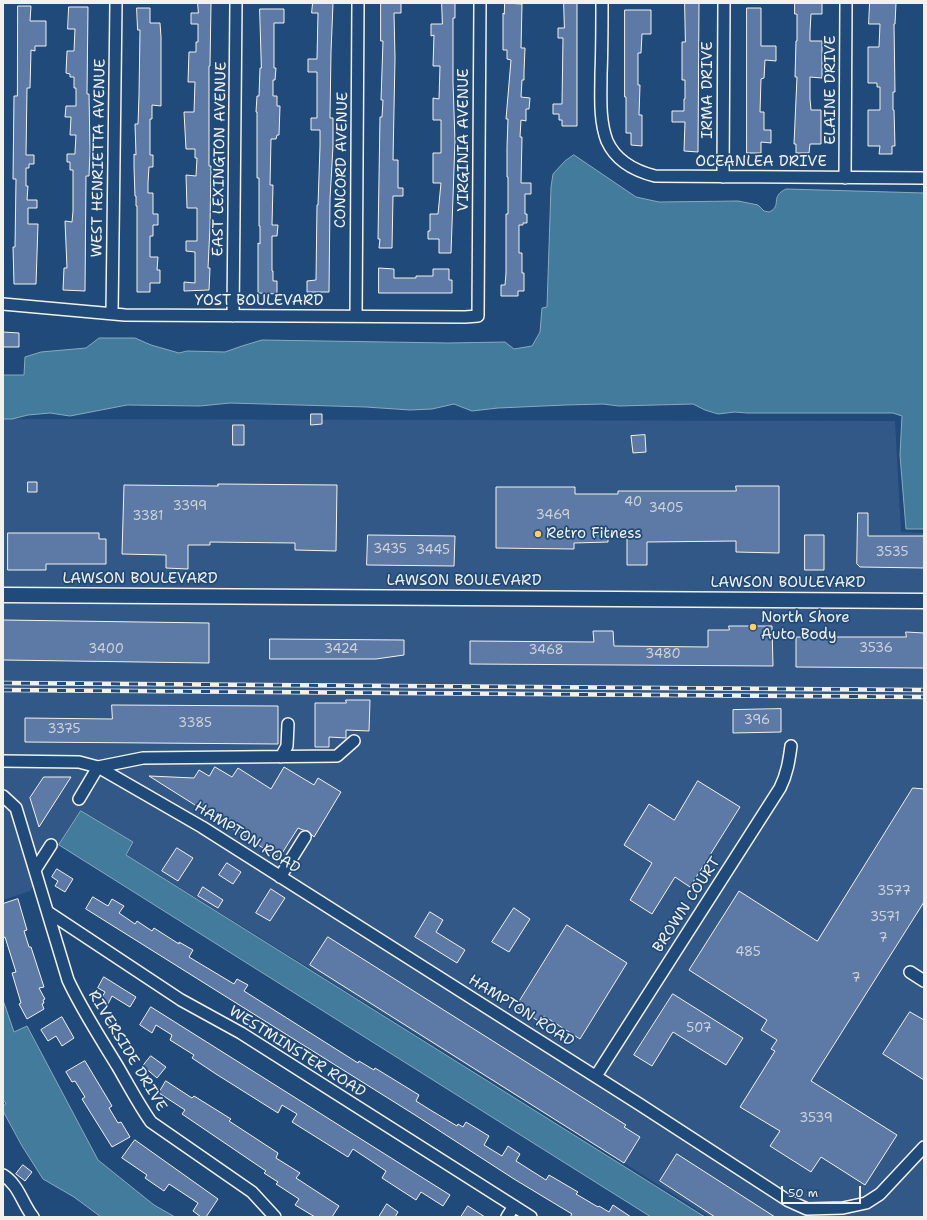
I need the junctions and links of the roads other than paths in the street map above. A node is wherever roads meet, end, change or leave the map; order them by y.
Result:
1 (116, 3) edge
2 (236, 3) edge
3 (358, 3) edge
4 (480, 3) edge
5 (602, 3) edge
6 (724, 3) edge
7 (846, 3) edge
8 (723, 177) junction
9 (845, 178) junction
10 (924, 178) edge
11 (478, 278) joint
12 (3, 304) edge
13 (112, 313) junction
14 (233, 316) junction
15 (356, 316) junction
16 (3, 595) edge
17 (924, 601) edge
18 (288, 724) dead end
19 (354, 742) dead end
20 (791, 746) dead end
21 (281, 757) junction
22 (3, 761) edge
23 (98, 767) junction
24 (3, 796) edge
25 (79, 799) dead end
26 (305, 837) dead end
27 (51, 845) dead end
28 (35, 870) junction
29 (280, 877) junction
30 (48, 912) junction
31 (910, 972) dead end
32 (924, 981) edge
33 (596, 1076) junction
34 (924, 1147) edge
35 (3, 1175) edge
36 (514, 1206) junction
37 (34, 1217) edge
38 (275, 1217) edge
39 (507, 1217) edge
40 (531, 1217) edge

1 - 13 street, WEST HENRIETTA AVENUE
2 - 14 street, EAST LEXINGTON AVENUE
3 - 15 street, CONCORD AVENUE
4 - 11 street, VIRGINIA AVENUE
5 - 8 street, OCEANLEA DRIVE
6 - 8 street, IRMA DRIVE
7 - 9 street, ELAINE DRIVE
8 - 9 street, OCEANLEA DRIVE
9 - 10 street, OCEANLEA DRIVE
11 - 15 street, YOST BOULEVARD
12 - 13 street, YOST BOULEVARD
13 - 14 street, YOST BOULEVARD
14 - 15 street, YOST BOULEVARD
16 - 17 main road, LAWSON BOULEVARD
18 - 21 street
19 - 21 street
20 - 33 street, BROWN COURT
21 - 23 street
22 - 23 street
23 - 25 street
23 - 29 street, HAMPTON ROAD
24 - 28 street, RIVERSIDE DRIVE
26 - 29 street
27 - 28 street
28 - 30 street, RIVERSIDE DRIVE
29 - 33 street, HAMPTON ROAD
30 - 36 street, WESTMINSTER ROAD
30 - 38 street, RIVERSIDE DRIVE
31 - 32 street
33 - 34 street, HAMPTON ROAD
35 - 37 street
36 - 39 street
36 - 40 street, WESTMINSTER ROAD

